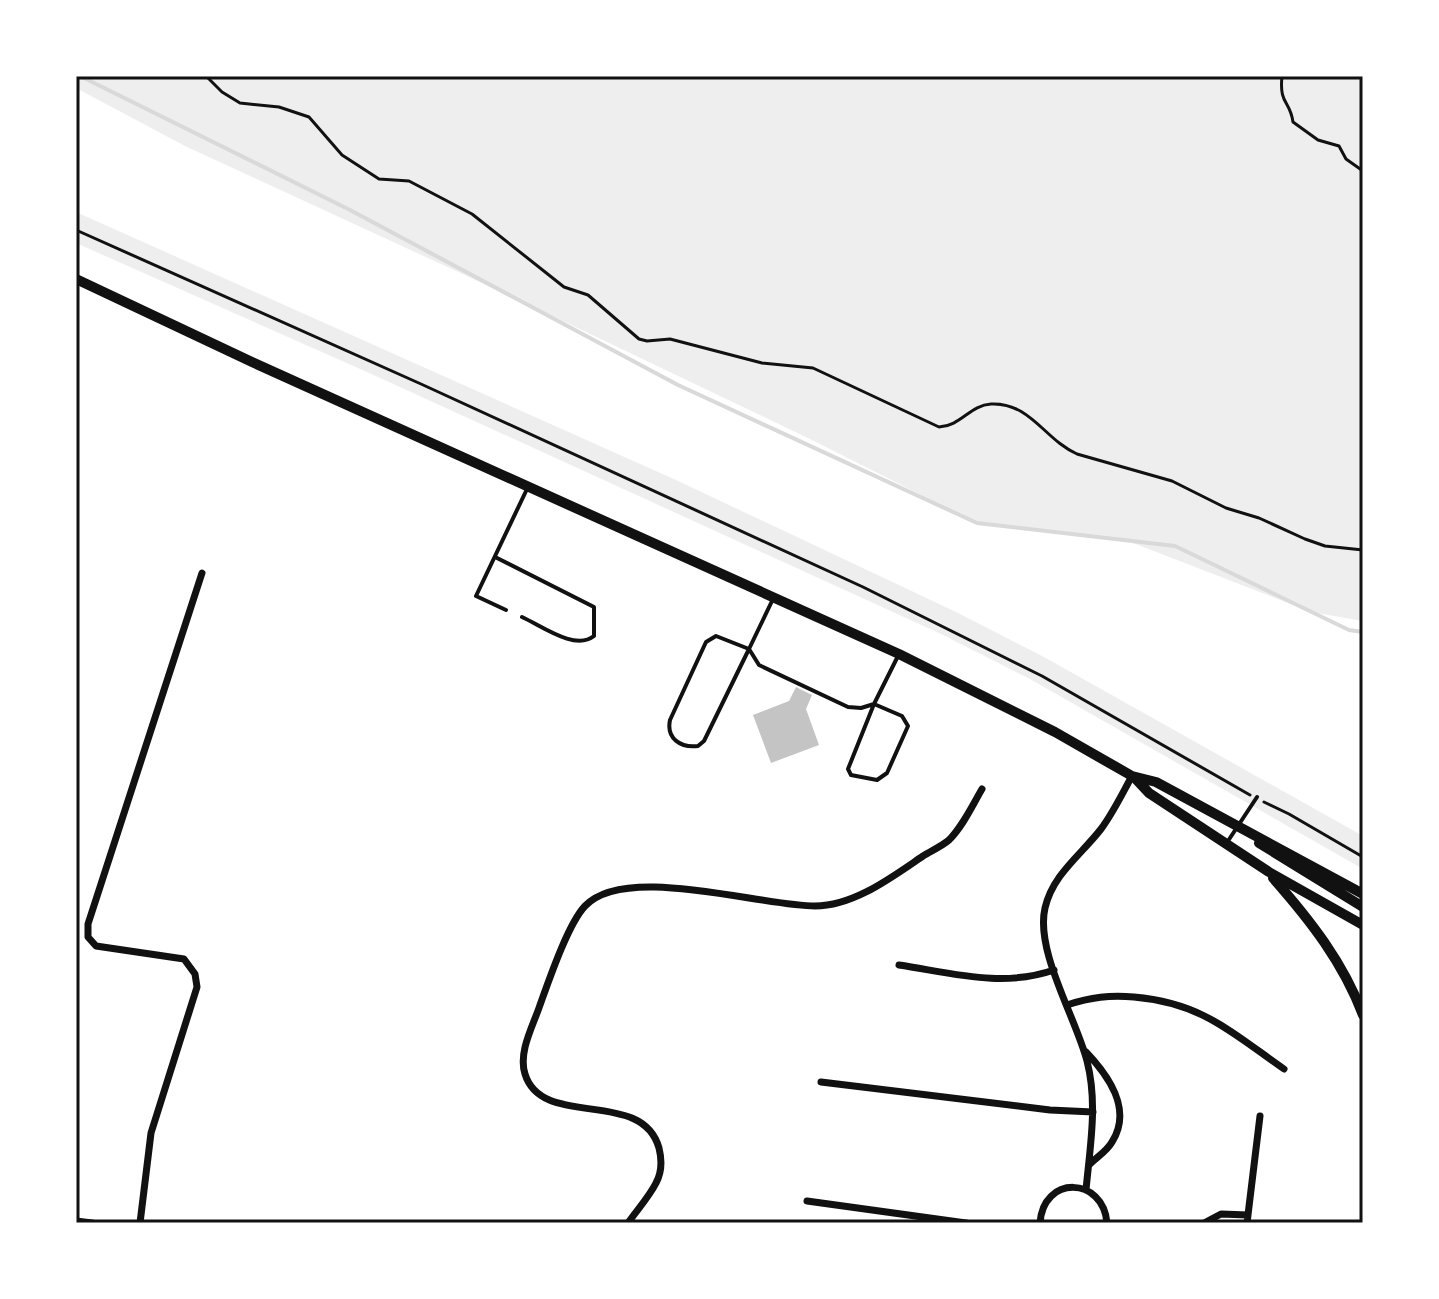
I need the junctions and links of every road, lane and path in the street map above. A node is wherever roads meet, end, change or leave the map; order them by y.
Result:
1 (206, 76) edge
2 (1282, 76) edge
3 (1363, 171) edge
4 (76, 230) edge
5 (76, 279) edge
6 (528, 487) junction
7 (1363, 550) edge
8 (495, 557) junction
9 (202, 573) dead end
10 (774, 597) junction
11 (506, 610) dead end
12 (522, 617) dead end
13 (749, 649) junction
14 (899, 654) junction
15 (874, 704) junction
16 (1132, 776) junction
17 (982, 789) dead end
18 (1257, 797) junction
19 (1238, 827) junction
20 (1227, 843) junction
21 (1363, 857) edge
22 (1267, 870) junction
23 (1363, 894) edge
24 (1363, 907) edge
25 (1363, 925) edge
26 (899, 965) dead end
27 (1054, 970) junction
28 (1067, 1005) junction
29 (1363, 1015) edge
30 (1083, 1049) junction
31 (1284, 1069) dead end
32 (821, 1082) dead end
33 (1093, 1112) junction
34 (1260, 1116) dead end
35 (1090, 1164) junction
36 (1086, 1190) junction
37 (807, 1201) dead end
38 (1247, 1219) edge
39 (922, 1220) edge
40 (76, 1221) edge
41 (92, 1223) edge
42 (140, 1223) edge
43 (628, 1223) edge
44 (966, 1223) edge
45 (1040, 1223) edge
46 (1107, 1223) edge
47 (1204, 1223) edge

1 - 7 path
2 - 3 path
4 - 18 path
5 - 6 main road
6 - 8 lane
6 - 10 main road
8 - 11 lane
8 - 12 lane
9 - 42 street
10 - 13 lane
10 - 14 main road
13 - 13 lane
13 - 15 lane
14 - 15 lane
14 - 16 main road
15 - 15 lane
16 - 19 main road
16 - 20 main road
16 - 27 street
17 - 43 street
18 - 19 lane
18 - 21 path
19 - 20 lane
19 - 23 main road
19 - 24 main road
20 - 22 main road
22 - 25 main road
22 - 29 main road
26 - 27 street
27 - 28 street
28 - 30 street
28 - 31 street
30 - 33 street
30 - 35 street
32 - 33 street
33 - 35 street
34 - 38 street
35 - 36 street
36 - 45 street
36 - 46 street
37 - 39 street
38 - 47 street
39 - 44 street
40 - 41 street

